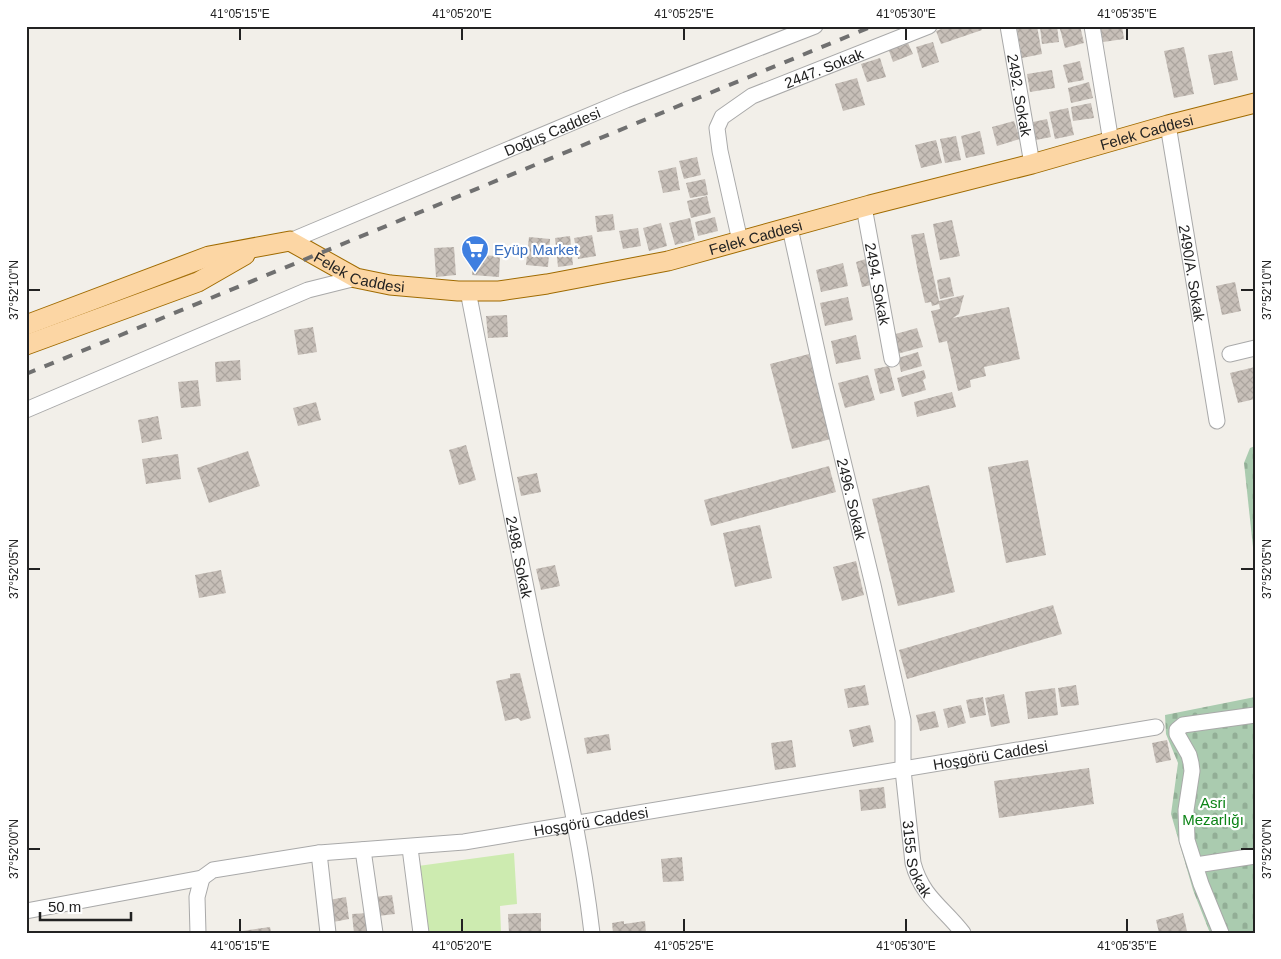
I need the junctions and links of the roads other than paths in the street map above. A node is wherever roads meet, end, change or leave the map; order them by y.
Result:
1 (815, 26) edge
2 (929, 26) edge
3 (1008, 26) edge
4 (1092, 26) edge
5 (1255, 103) edge
6 (1168, 125) junction
7 (1111, 142) junction
8 (1032, 164) junction
9 (864, 207) junction
10 (790, 228) junction
11 (290, 241) junction
12 (740, 241) junction
13 (256, 248) junction
14 (356, 278) junction
15 (468, 291) junction
16 (26, 325) edge
17 (26, 345) edge
18 (1255, 348) edge
19 (1230, 354) dead end
20 (892, 359) dead end
21 (26, 410) edge
22 (1217, 421) dead end
23 (1255, 715) edge
24 (1156, 727) dead end
25 (903, 770) junction
26 (576, 824) junction
27 (410, 848) junction
28 (363, 850) junction
29 (319, 853) junction
30 (1255, 856) edge
31 (1196, 865) junction
32 (202, 878) junction
33 (26, 911) edge
34 (198, 933) edge
35 (328, 933) edge
36 (375, 933) edge
37 (421, 933) edge
38 (592, 933) edge
39 (963, 933) edge
40 (1221, 933) edge

1 - 11 street, Doğuş Caddesi
2 - 12 street, 2447. Sokak
3 - 8 street, 2492. Sokak
4 - 7 street
5 - 6 main road, Felek Caddesi
6 - 7 main road, Felek Caddesi
6 - 22 street, 2490/A. Sokak
7 - 8 main road, Felek Caddesi
8 - 9 main road, Felek Caddesi
9 - 10 main road, Felek Caddesi
9 - 20 street, 2494. Sokak
10 - 12 main road, Felek Caddesi
10 - 25 street, 2496. Sokak
11 - 13 main road
11 - 14 main road, Felek Caddesi
12 - 15 main road, Felek Caddesi
13 - 16 main road
13 - 17 main road
14 - 15 main road, Felek Caddesi
14 - 21 street
15 - 26 street, 2498. Sokak
18 - 19 street
23 - 31 street
24 - 25 street, Hoşgörü Caddesi
25 - 26 street, Hoşgörü Caddesi
25 - 39 street, 3155 Sokak
26 - 27 street, Hoşgörü Caddesi
26 - 38 street, 2498. Sokak
27 - 28 street, Hoşgörü Caddesi
27 - 37 street
28 - 29 street, Hoşgörü Caddesi
28 - 36 street
29 - 32 street, Hoşgörü Caddesi
29 - 35 street
30 - 31 street
31 - 40 street
32 - 33 street, Hoşgörü Caddesi
32 - 34 street

